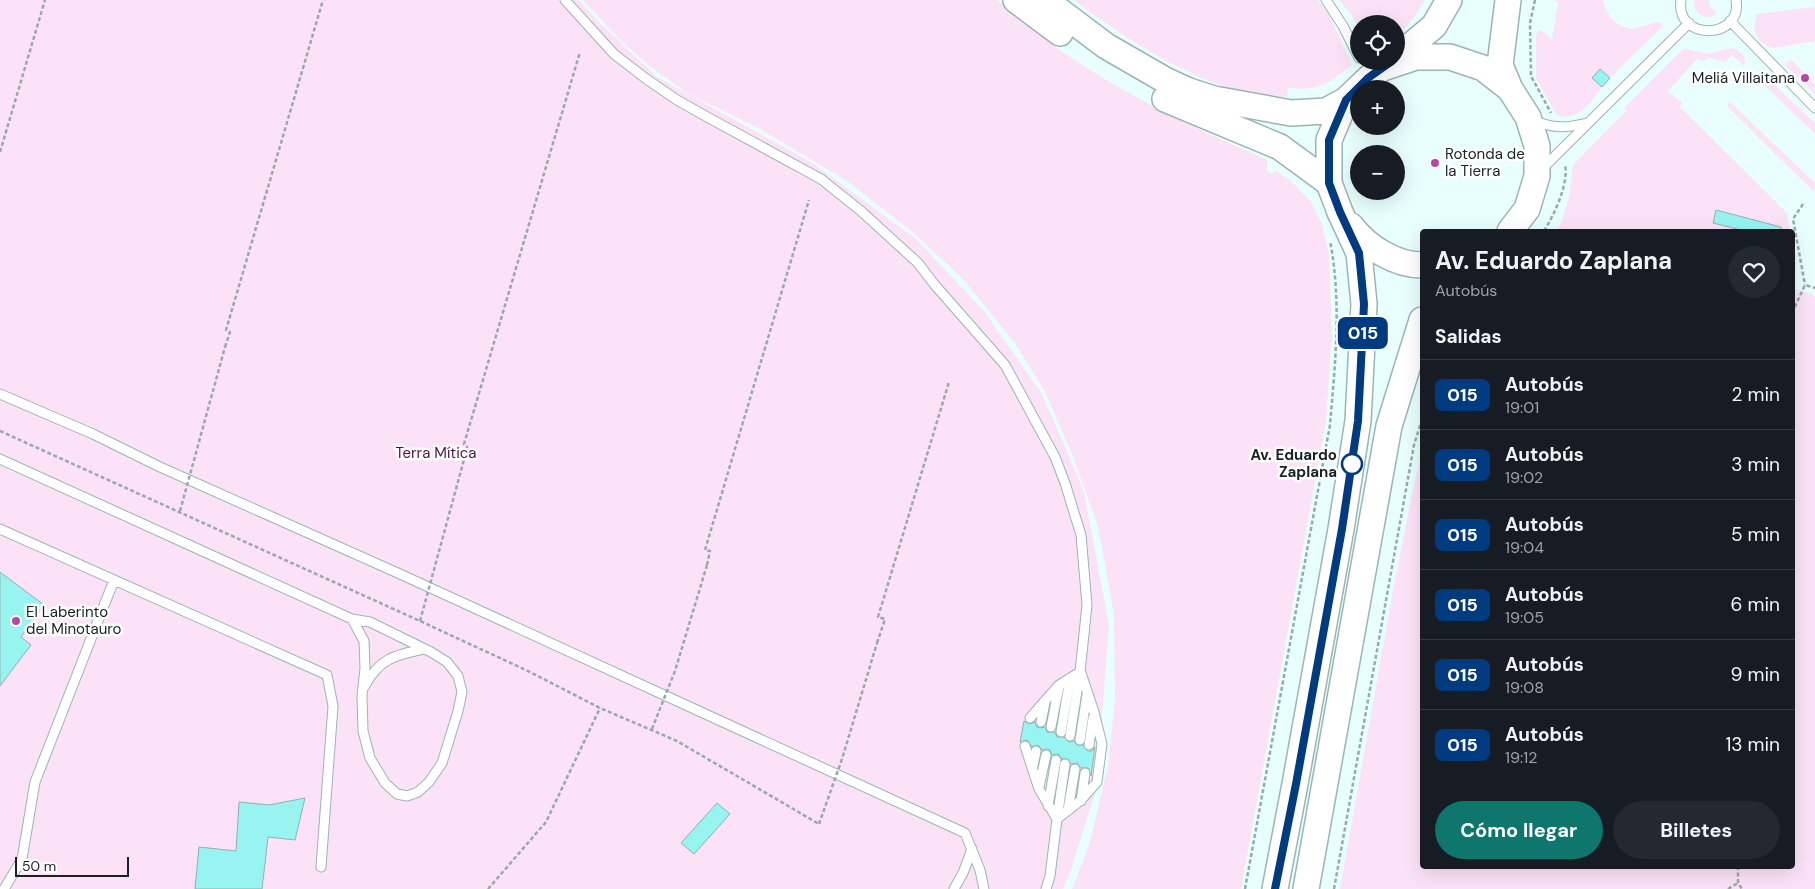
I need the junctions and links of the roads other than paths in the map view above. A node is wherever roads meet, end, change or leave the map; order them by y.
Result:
1 (565, 0) edge
2 (1016, 0) edge
3 (1045, 0) edge
4 (1326, 0) edge
5 (1449, 0) edge
6 (1508, 0) edge
7 (1681, 0) edge
8 (1736, 0) edge
9 (1730, 21) junction
10 (1689, 23) junction
11 (1350, 35) edge
12 (1405, 45) edge
13 (1405, 59) edge
14 (1369, 70) edge
15 (1510, 89) junction
16 (1346, 100) junction
17 (1815, 108) edge
18 (1528, 117) junction
19 (1587, 123) junction
20 (1537, 176) junction
21 (1329, 183) junction
22 (1334, 222) junction
23 (1511, 229) edge
24 (1420, 265) edge
25 (1420, 326) edge
26 (0, 394) edge
27 (0, 459) edge
28 (0, 529) edge
29 (114, 580) junction
30 (352, 619) junction
31 (424, 649) junction
32 (1080, 672) junction
33 (1070, 678) junction
34 (1059, 685) junction
35 (363, 690) junction
36 (1087, 691) junction
37 (1045, 701) junction
38 (1094, 712) junction
39 (1030, 718) dead end
40 (1041, 722) dead end
41 (1051, 727) dead end
42 (1061, 732) dead end
43 (1070, 736) dead end
44 (1080, 740) dead end
45 (1089, 745) dead end
46 (1025, 746) dead end
47 (1036, 751) dead end
48 (1046, 755) dead end
49 (1056, 760) dead end
50 (1065, 764) dead end
51 (1032, 769) junction
52 (1075, 769) dead end
53 (1085, 773) dead end
54 (1039, 789) junction
55 (1080, 801) junction
56 (1048, 806) junction
57 (1068, 810) junction
58 (1057, 819) junction
59 (972, 849) junction
60 (321, 867) dead end
61 (4, 889) edge
62 (954, 889) edge
63 (984, 889) edge
64 (1046, 889) edge
65 (1275, 889) edge
66 (1306, 889) edge

1 - 32 lane
2 - 21 main road
3 - 16 main road
4 - 11 lane
5 - 12 main road
6 - 15 main road
7 - 10 lane
8 - 9 lane
9 - 10 lane
9 - 17 lane
10 - 19 lane
13 - 15 main road
14 - 16 main road
15 - 18 main road
16 - 21 main road
18 - 19 lane
18 - 20 main road
19 - 20 lane
20 - 23 main road
21 - 22 main road
22 - 24 main road
22 - 65 main road
25 - 66 main road
26 - 59 lane
27 - 30 lane
28 - 29 lane
29 - 60 lane
29 - 61 lane
30 - 31 lane
30 - 35 lane
31 - 35 lane
31 - 35 lane
32 - 33 lane
32 - 36 lane
32 - 43 lane
33 - 34 lane
33 - 42 lane
34 - 37 lane
34 - 41 lane
36 - 38 lane
36 - 44 lane
37 - 39 lane
37 - 40 lane
38 - 45 lane
38 - 55 lane
46 - 51 lane
47 - 51 lane
48 - 54 lane
49 - 56 lane
50 - 58 lane
51 - 54 lane
52 - 57 lane
53 - 55 lane
54 - 56 lane
55 - 57 lane
56 - 58 lane
57 - 58 lane
58 - 64 lane
59 - 62 lane
59 - 63 lane

